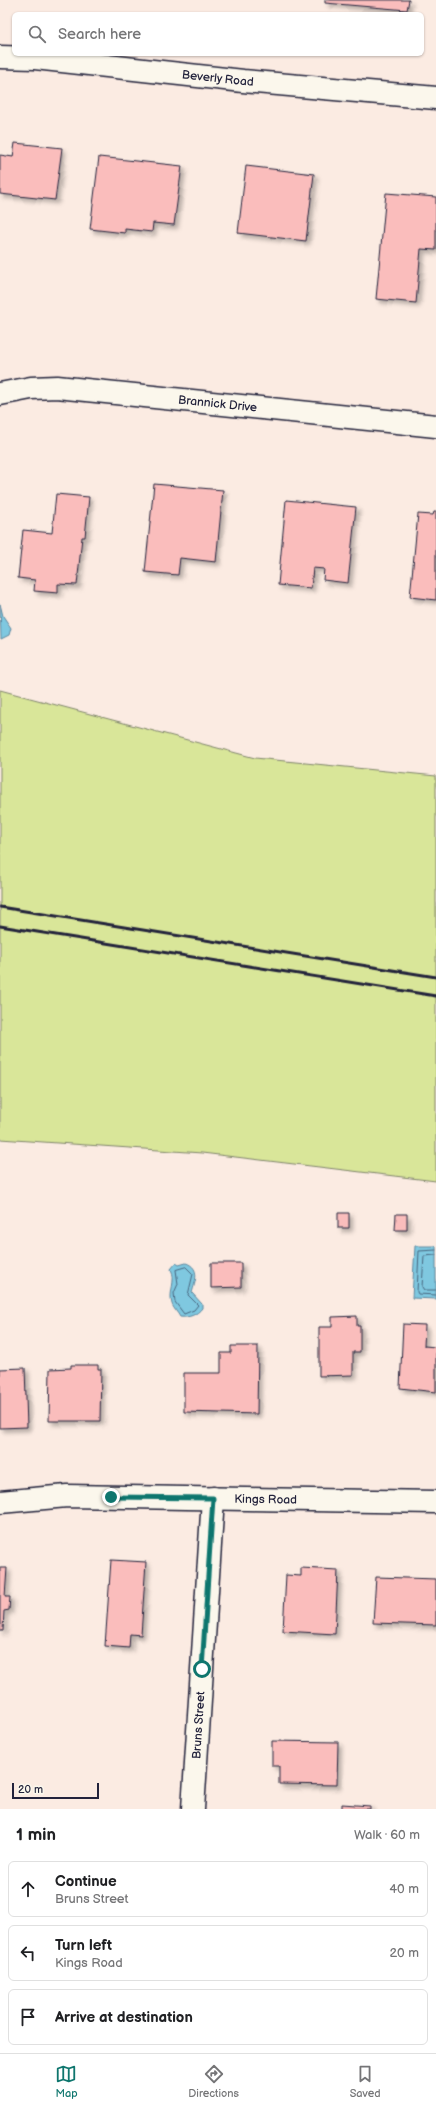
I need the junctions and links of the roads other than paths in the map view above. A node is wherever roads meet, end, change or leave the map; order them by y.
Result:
1 (0, 57) edge
2 (436, 98) edge
3 (0, 394) edge
4 (436, 426) edge
5 (213, 1498) junction
6 (0, 1502) edge
7 (436, 1502) edge
8 (194, 1809) edge

1 - 2 street, Beverly Road
3 - 4 street, Brannick Drive
5 - 6 street, Kings Road
5 - 7 street, Kings Road
5 - 8 street, Bruns Street

